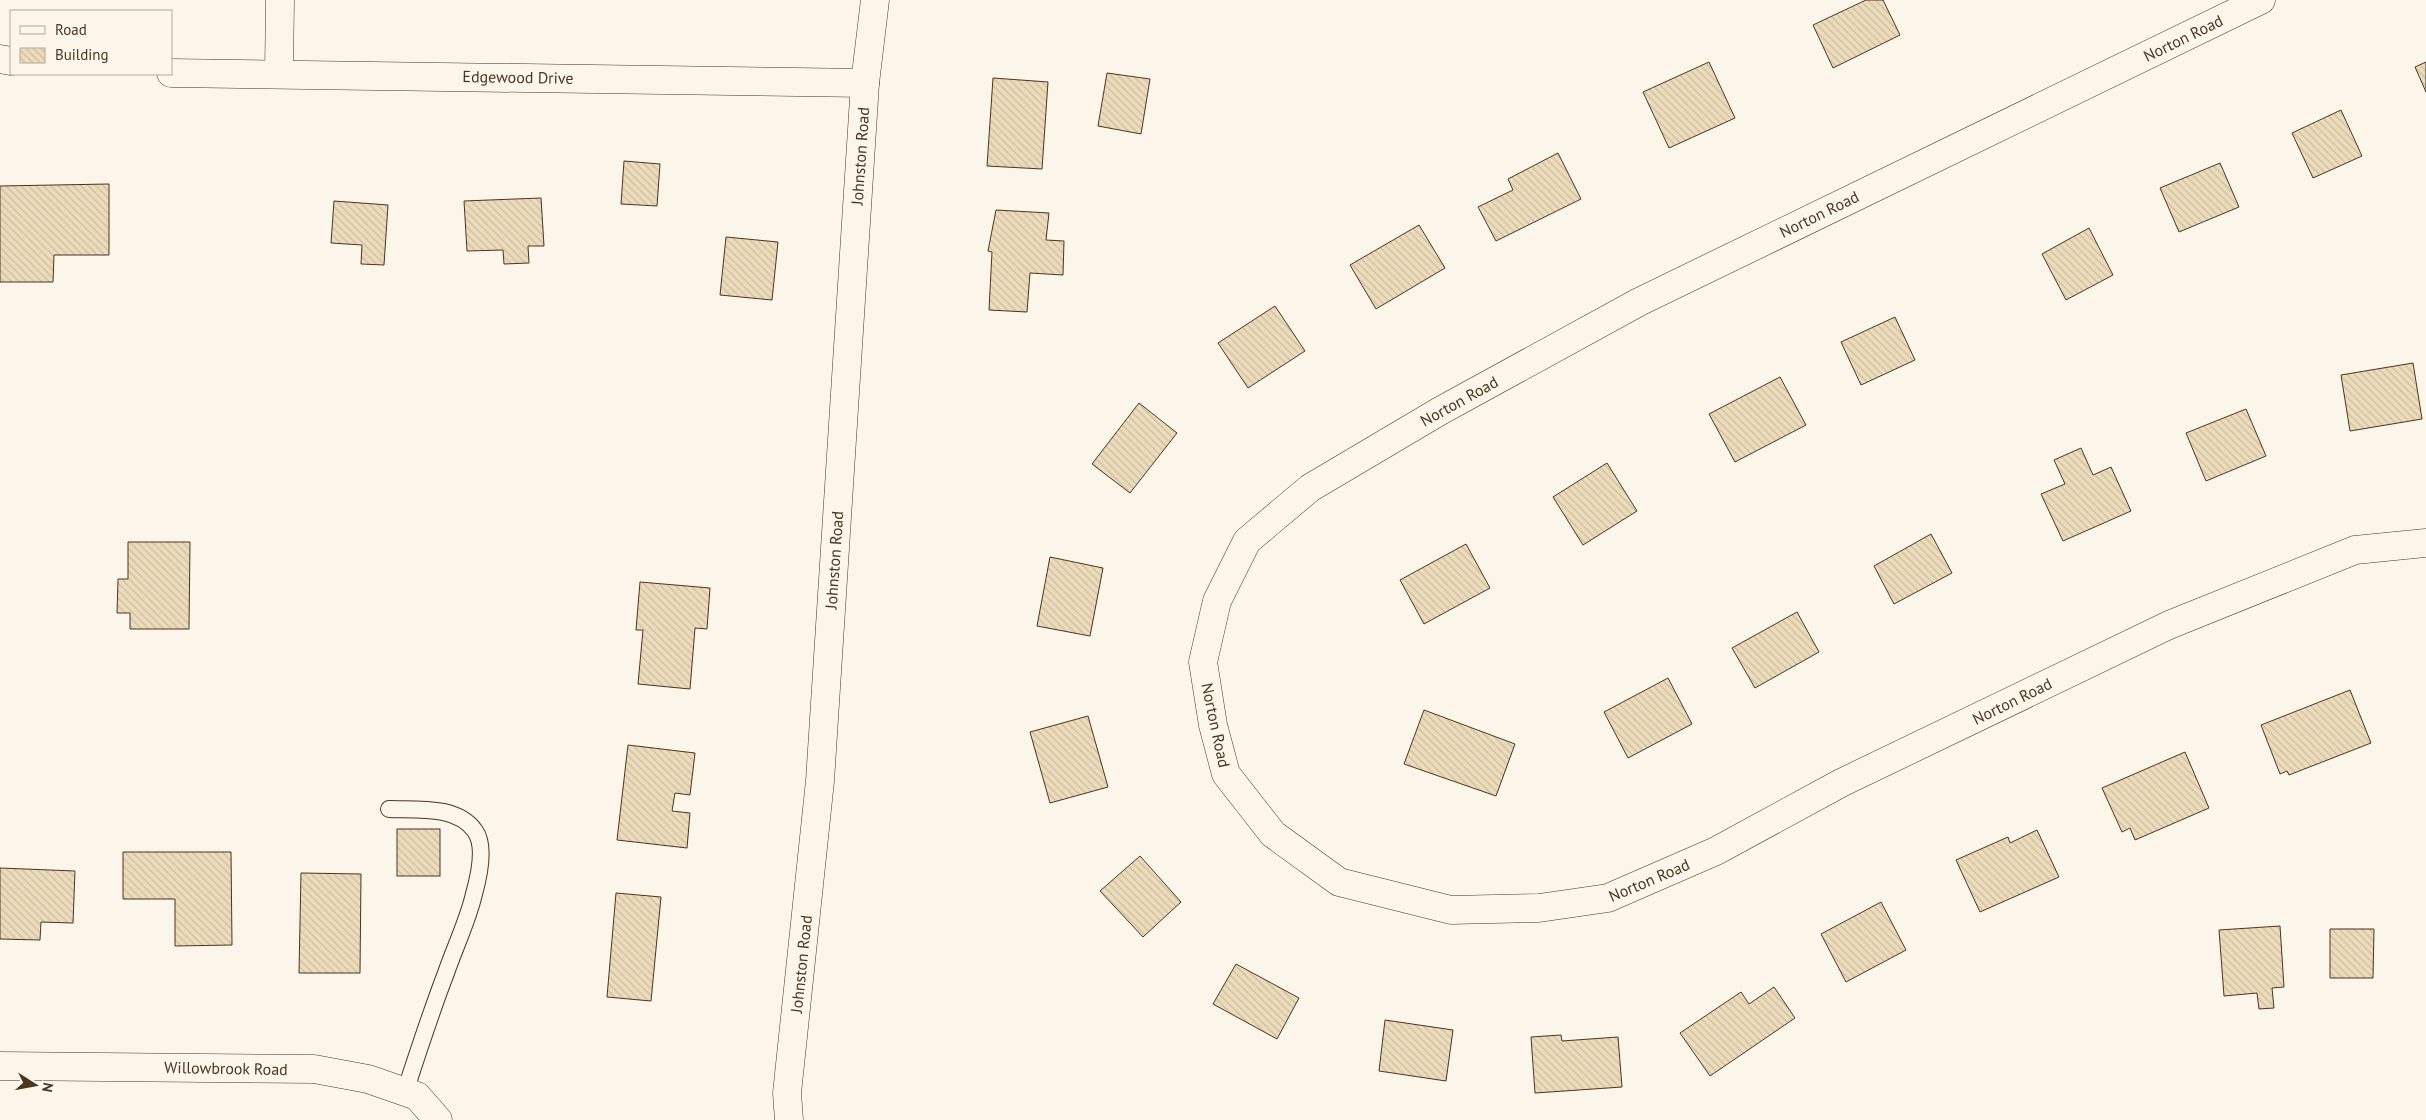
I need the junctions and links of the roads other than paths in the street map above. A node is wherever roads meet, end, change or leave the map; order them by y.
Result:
1 (280, 0) edge
2 (875, 0) edge
3 (2261, 0) edge
4 (172, 74) edge
5 (279, 74) junction
6 (865, 83) junction
7 (2426, 543) edge
8 (389, 809) dead end
9 (0, 1066) edge
10 (406, 1092) junction
11 (438, 1120) edge
12 (789, 1120) edge

1 - 5 street
2 - 6 street, Johnston Road
3 - 7 street, Norton Road
4 - 5 street, Edgewood Drive
5 - 6 street, Edgewood Drive
6 - 12 street, Johnston Road
8 - 10 lane
9 - 10 street, Willowbrook Road
10 - 11 street, Willowbrook Road

